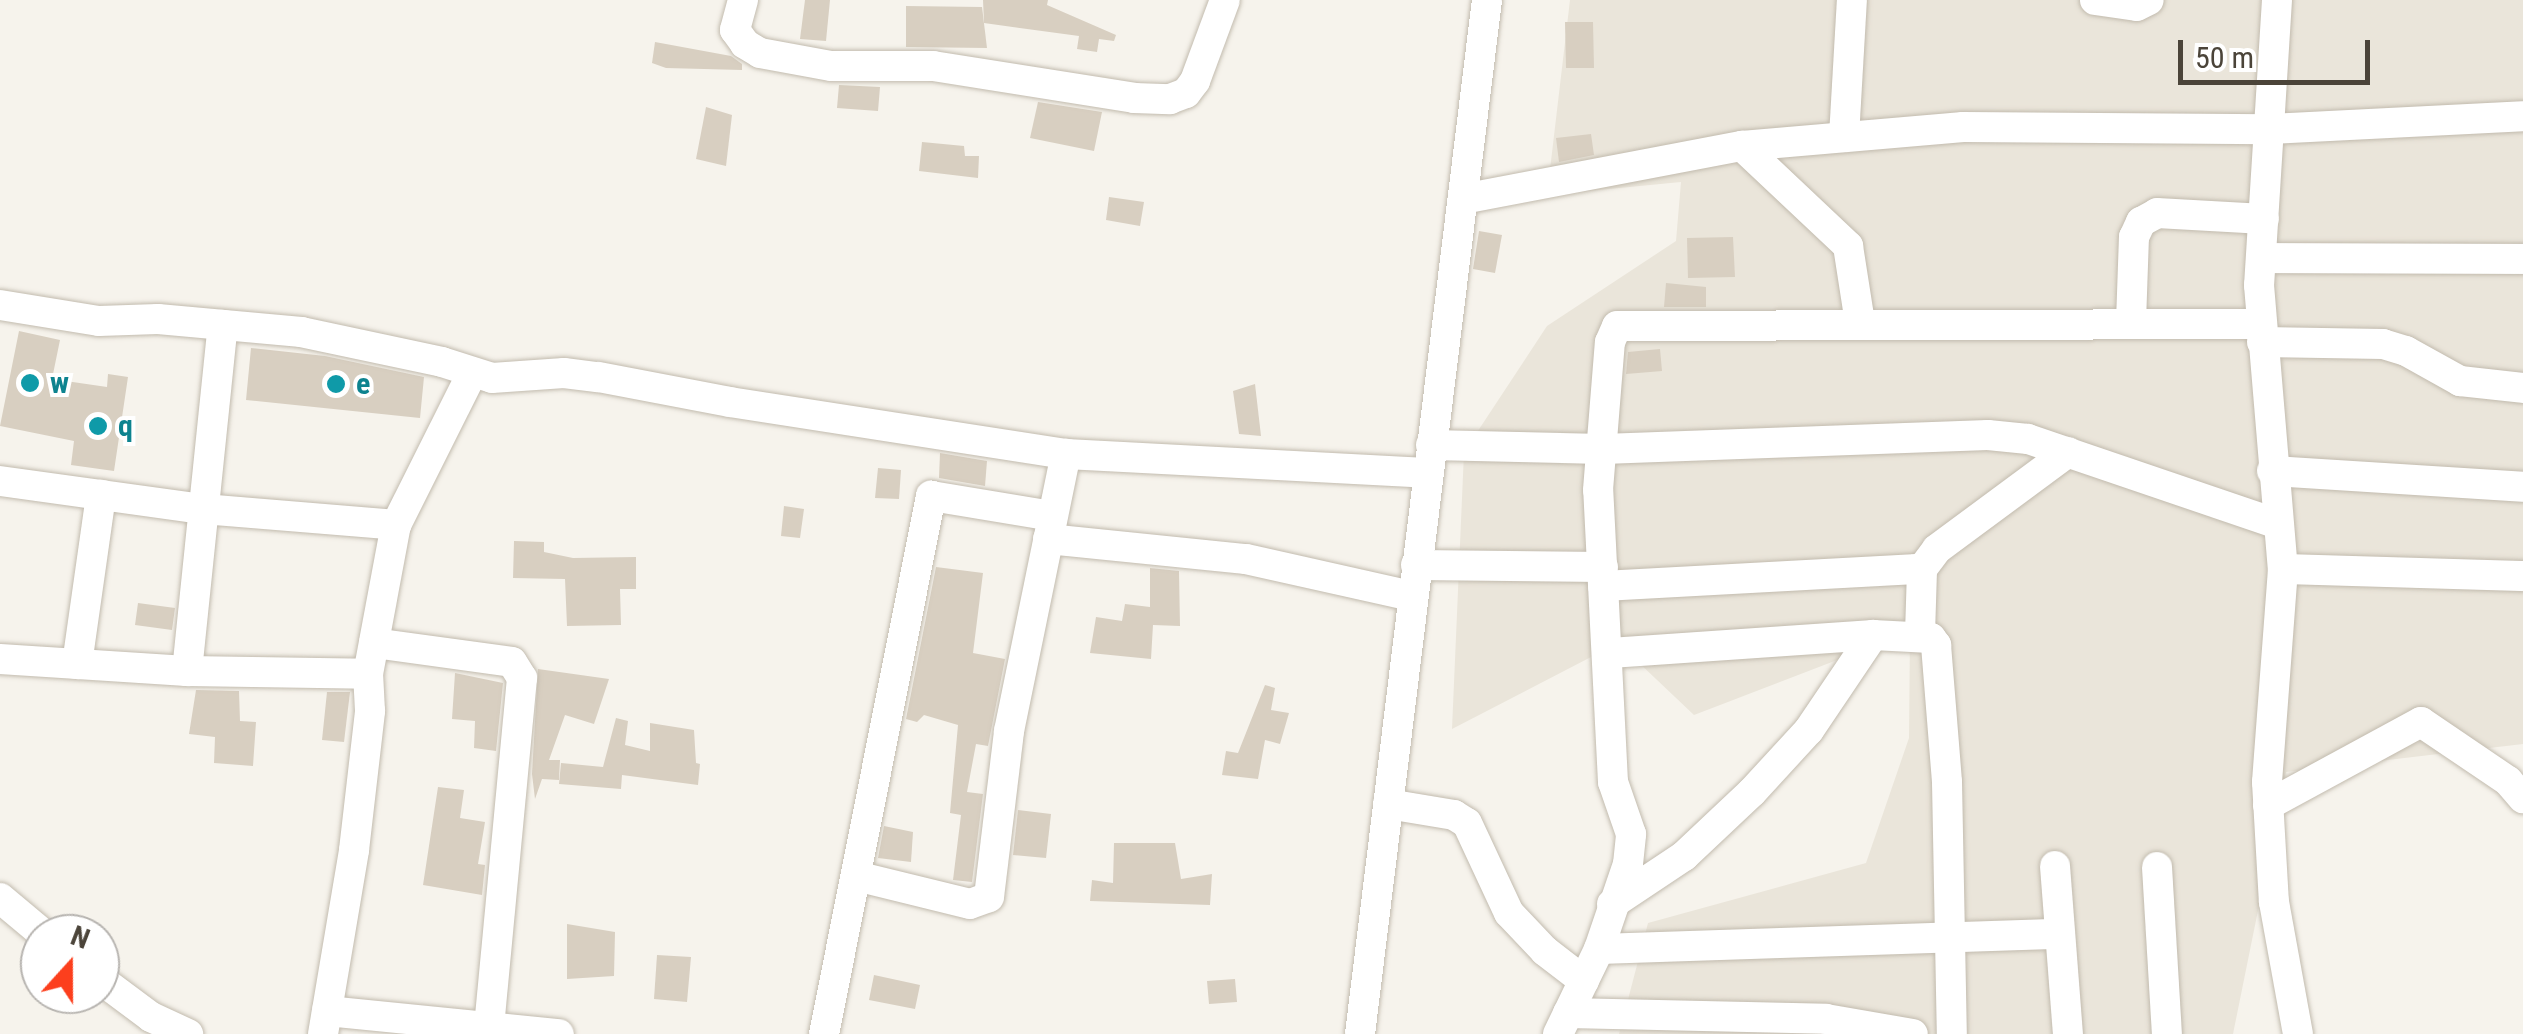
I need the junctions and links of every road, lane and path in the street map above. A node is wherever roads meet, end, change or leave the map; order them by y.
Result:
1 (743, 0) edge
2 (1225, 0) edge
3 (1487, 0) edge
4 (1852, 0) edge
5 (2096, 0) edge
6 (2149, 0) edge
7 (2283, 5) edge
8 (2523, 116) edge
9 (2270, 130) junction
10 (1844, 137) junction
11 (1742, 146) junction
12 (1463, 198) junction
13 (2264, 218) junction
14 (2261, 258) junction
15 (2523, 258) edge
16 (0, 305) edge
17 (2131, 322) junction
18 (1860, 324) junction
19 (223, 325) junction
20 (2261, 333) junction
21 (471, 374) junction
22 (2523, 388) edge
23 (1603, 449) junction
24 (2068, 452) junction
25 (1066, 454) junction
26 (1429, 459) junction
27 (2272, 471) junction
28 (0, 481) edge
29 (2523, 487) edge
30 (100, 495) junction
31 (204, 510) junction
32 (2278, 524) junction
33 (396, 525) junction
34 (1050, 528) junction
35 (1416, 565) junction
36 (1922, 569) junction
37 (2283, 569) junction
38 (2523, 576) edge
39 (1603, 577) junction
40 (1412, 596) junction
41 (1920, 634) junction
42 (1873, 635) junction
43 (374, 643) junction
44 (1610, 653) junction
45 (0, 659) edge
46 (77, 664) junction
47 (186, 671) junction
48 (368, 674) junction
49 (2523, 798) edge
50 (1388, 804) junction
51 (2268, 805) junction
52 (2055, 866) dead end
53 (2157, 867) dead end
54 (856, 876) junction
55 (1612, 904) junction
56 (2060, 934) junction
57 (1952, 937) junction
58 (1599, 949) junction
59 (1584, 980) junction
60 (120, 998) edge
61 (325, 1022) edge
62 (489, 1024) junction
63 (1563, 1024) edge
64 (148, 1025) edge
65 (188, 1034) edge
66 (560, 1034) edge
67 (824, 1034) edge
68 (1360, 1034) edge
69 (1913, 1034) edge
70 (1952, 1034) edge
71 (2068, 1034) edge
72 (2167, 1034) edge
73 (2298, 1034) edge

1 - 2 street
3 - 12 street
4 - 10 street
5 - 6 street
7 - 9 street
8 - 9 street
9 - 10 street
9 - 13 street
10 - 11 street
11 - 12 street
11 - 18 street
12 - 26 street
13 - 14 street
13 - 17 street
14 - 15 street
14 - 20 street
16 - 19 street
17 - 18 street
17 - 20 street
18 - 23 street
19 - 21 street
19 - 31 street
20 - 22 street
20 - 27 street
21 - 25 street
21 - 33 street
23 - 24 street
23 - 26 street
23 - 39 street
24 - 32 street
24 - 36 street
25 - 26 street
25 - 34 street
26 - 35 street
27 - 29 street
27 - 32 street
28 - 30 street
30 - 31 street
30 - 46 street
31 - 33 street
31 - 47 street
32 - 37 street
33 - 43 street
34 - 40 street
34 - 54 street
34 - 54 street
35 - 39 street
35 - 40 street
36 - 39 street
36 - 41 street
37 - 38 street
37 - 51 street
39 - 44 street
40 - 50 street
41 - 42 street
41 - 57 street
42 - 44 street
42 - 55 street
43 - 48 street
43 - 62 street
44 - 55 street
45 - 46 street
46 - 47 street
47 - 48 street
48 - 61 street
49 - 51 street
50 - 59 street
50 - 68 street
51 - 73 street
52 - 56 street
53 - 72 street
54 - 67 street
55 - 58 street
56 - 57 street
56 - 71 street
57 - 58 street
57 - 70 street
58 - 59 street
59 - 63 street
60 - 64 street
61 - 62 street
62 - 66 street
63 - 69 street
64 - 65 street

